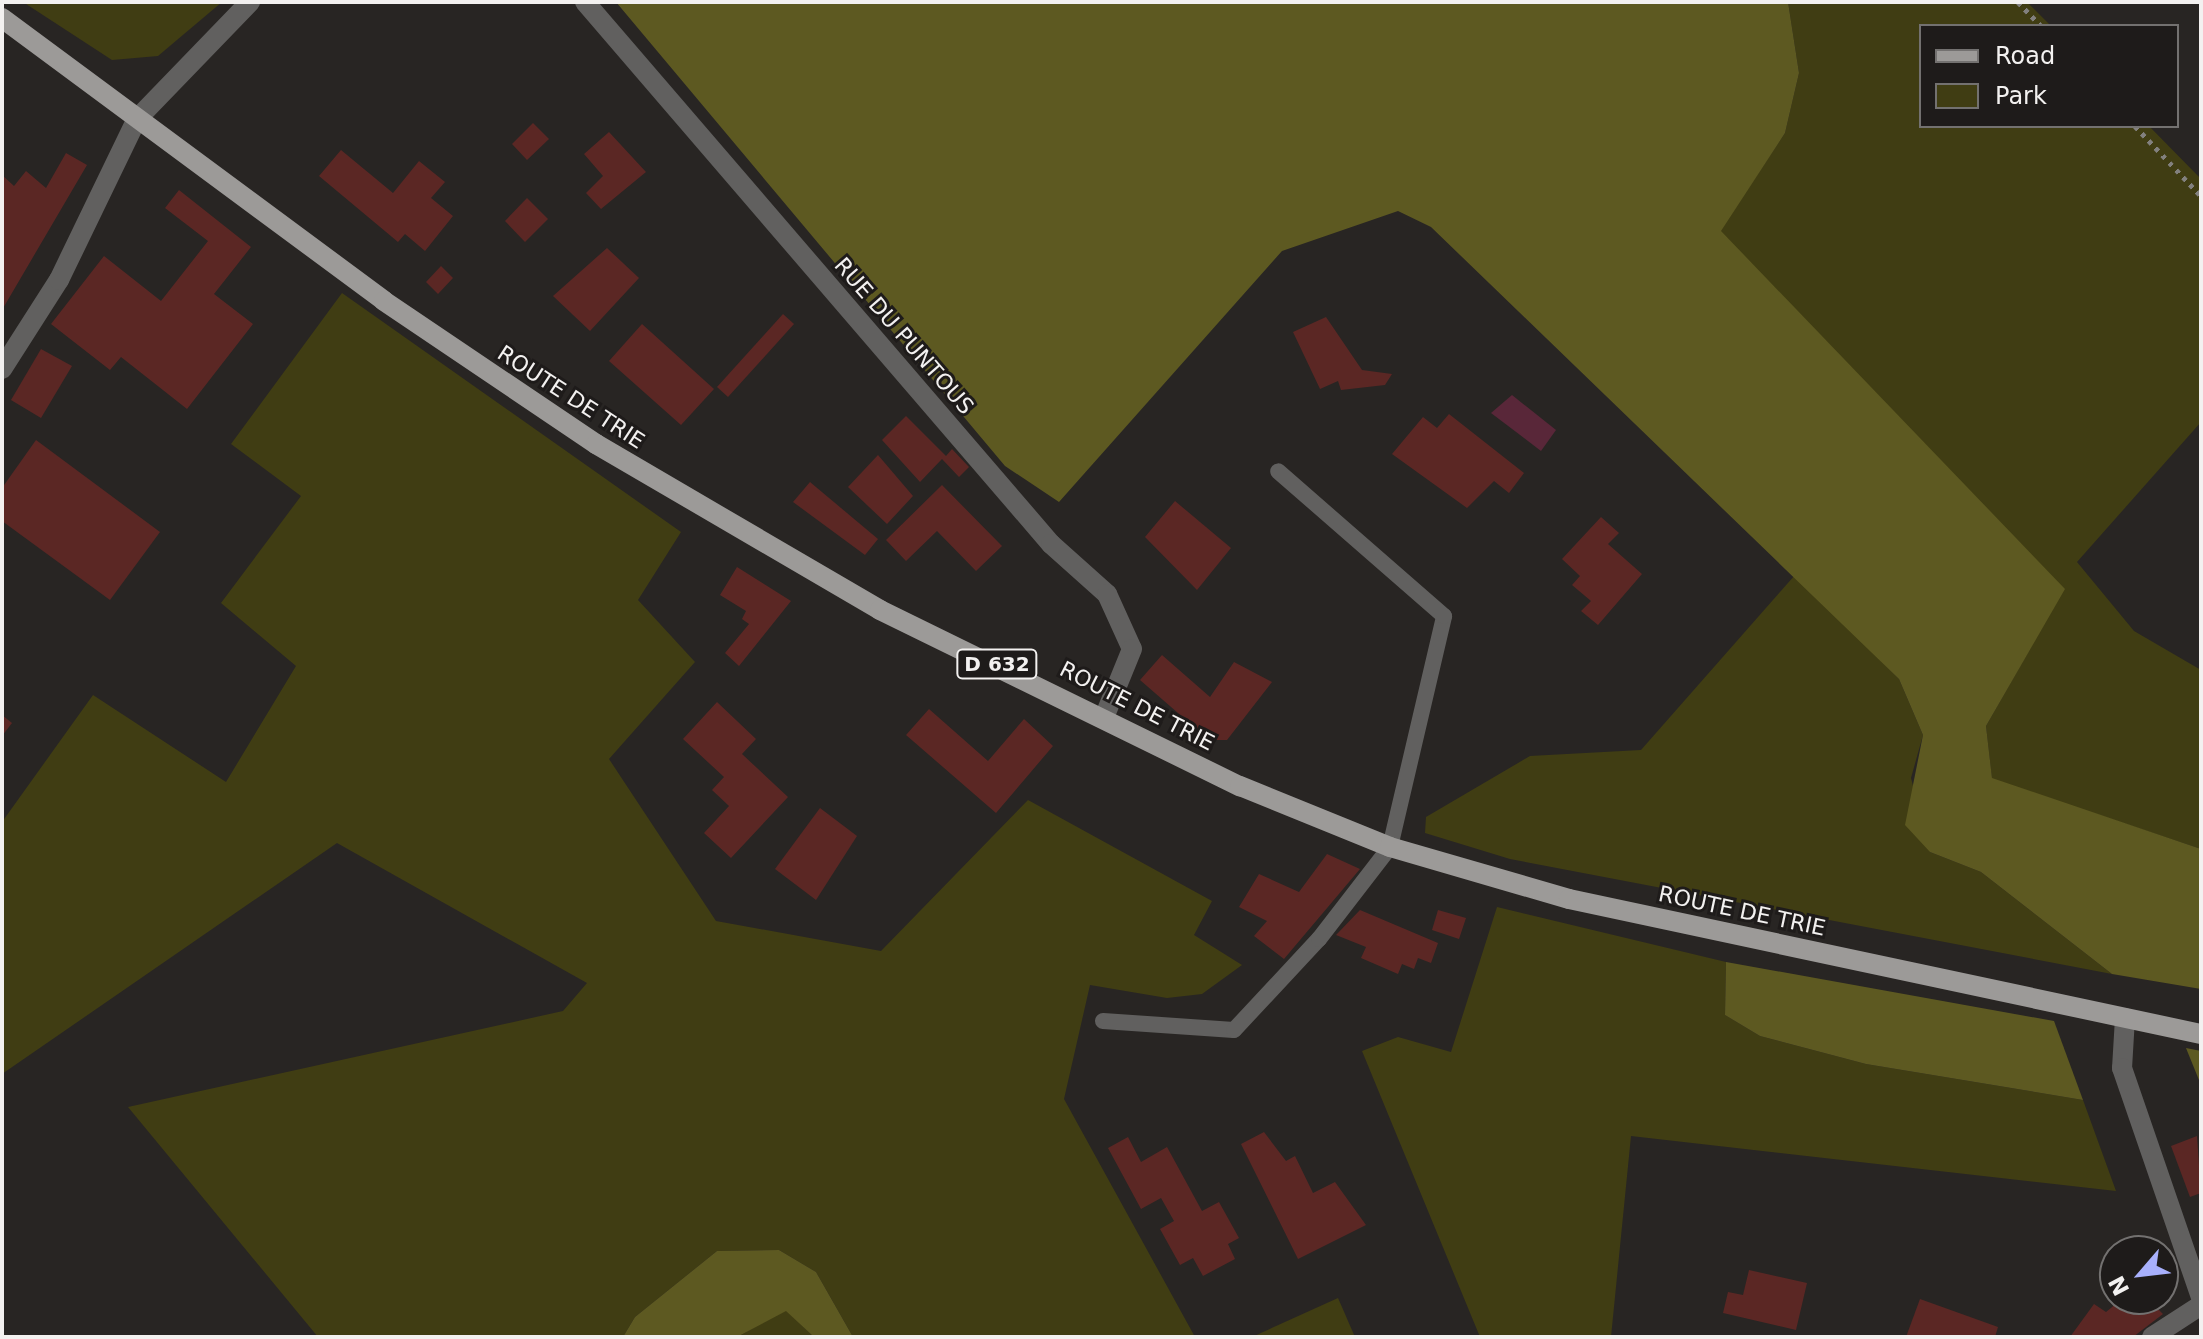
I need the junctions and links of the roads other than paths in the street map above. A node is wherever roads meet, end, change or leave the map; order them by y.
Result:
1 (250, 2) edge
2 (585, 2) edge
3 (2, 18) edge
4 (137, 119) junction
5 (2, 369) edge
6 (1278, 471) dead end
7 (1105, 715) junction
8 (1390, 847) junction
9 (2125, 1018) junction
10 (1103, 1021) dead end
11 (2201, 1034) edge
12 (2201, 1297) edge
13 (2201, 1305) edge
14 (2152, 1337) edge

1 - 4 street
2 - 7 street, RUE DU PUNTOUS
3 - 4 main road, ROUTE DE TRIE / D 632
4 - 5 street
4 - 7 main road, ROUTE DE TRIE / D 632
6 - 8 lane
7 - 8 main road, ROUTE DE TRIE / D 632
8 - 9 main road, ROUTE DE TRIE / D 632
8 - 10 lane
9 - 11 main road, D 632
9 - 12 street
13 - 14 street

